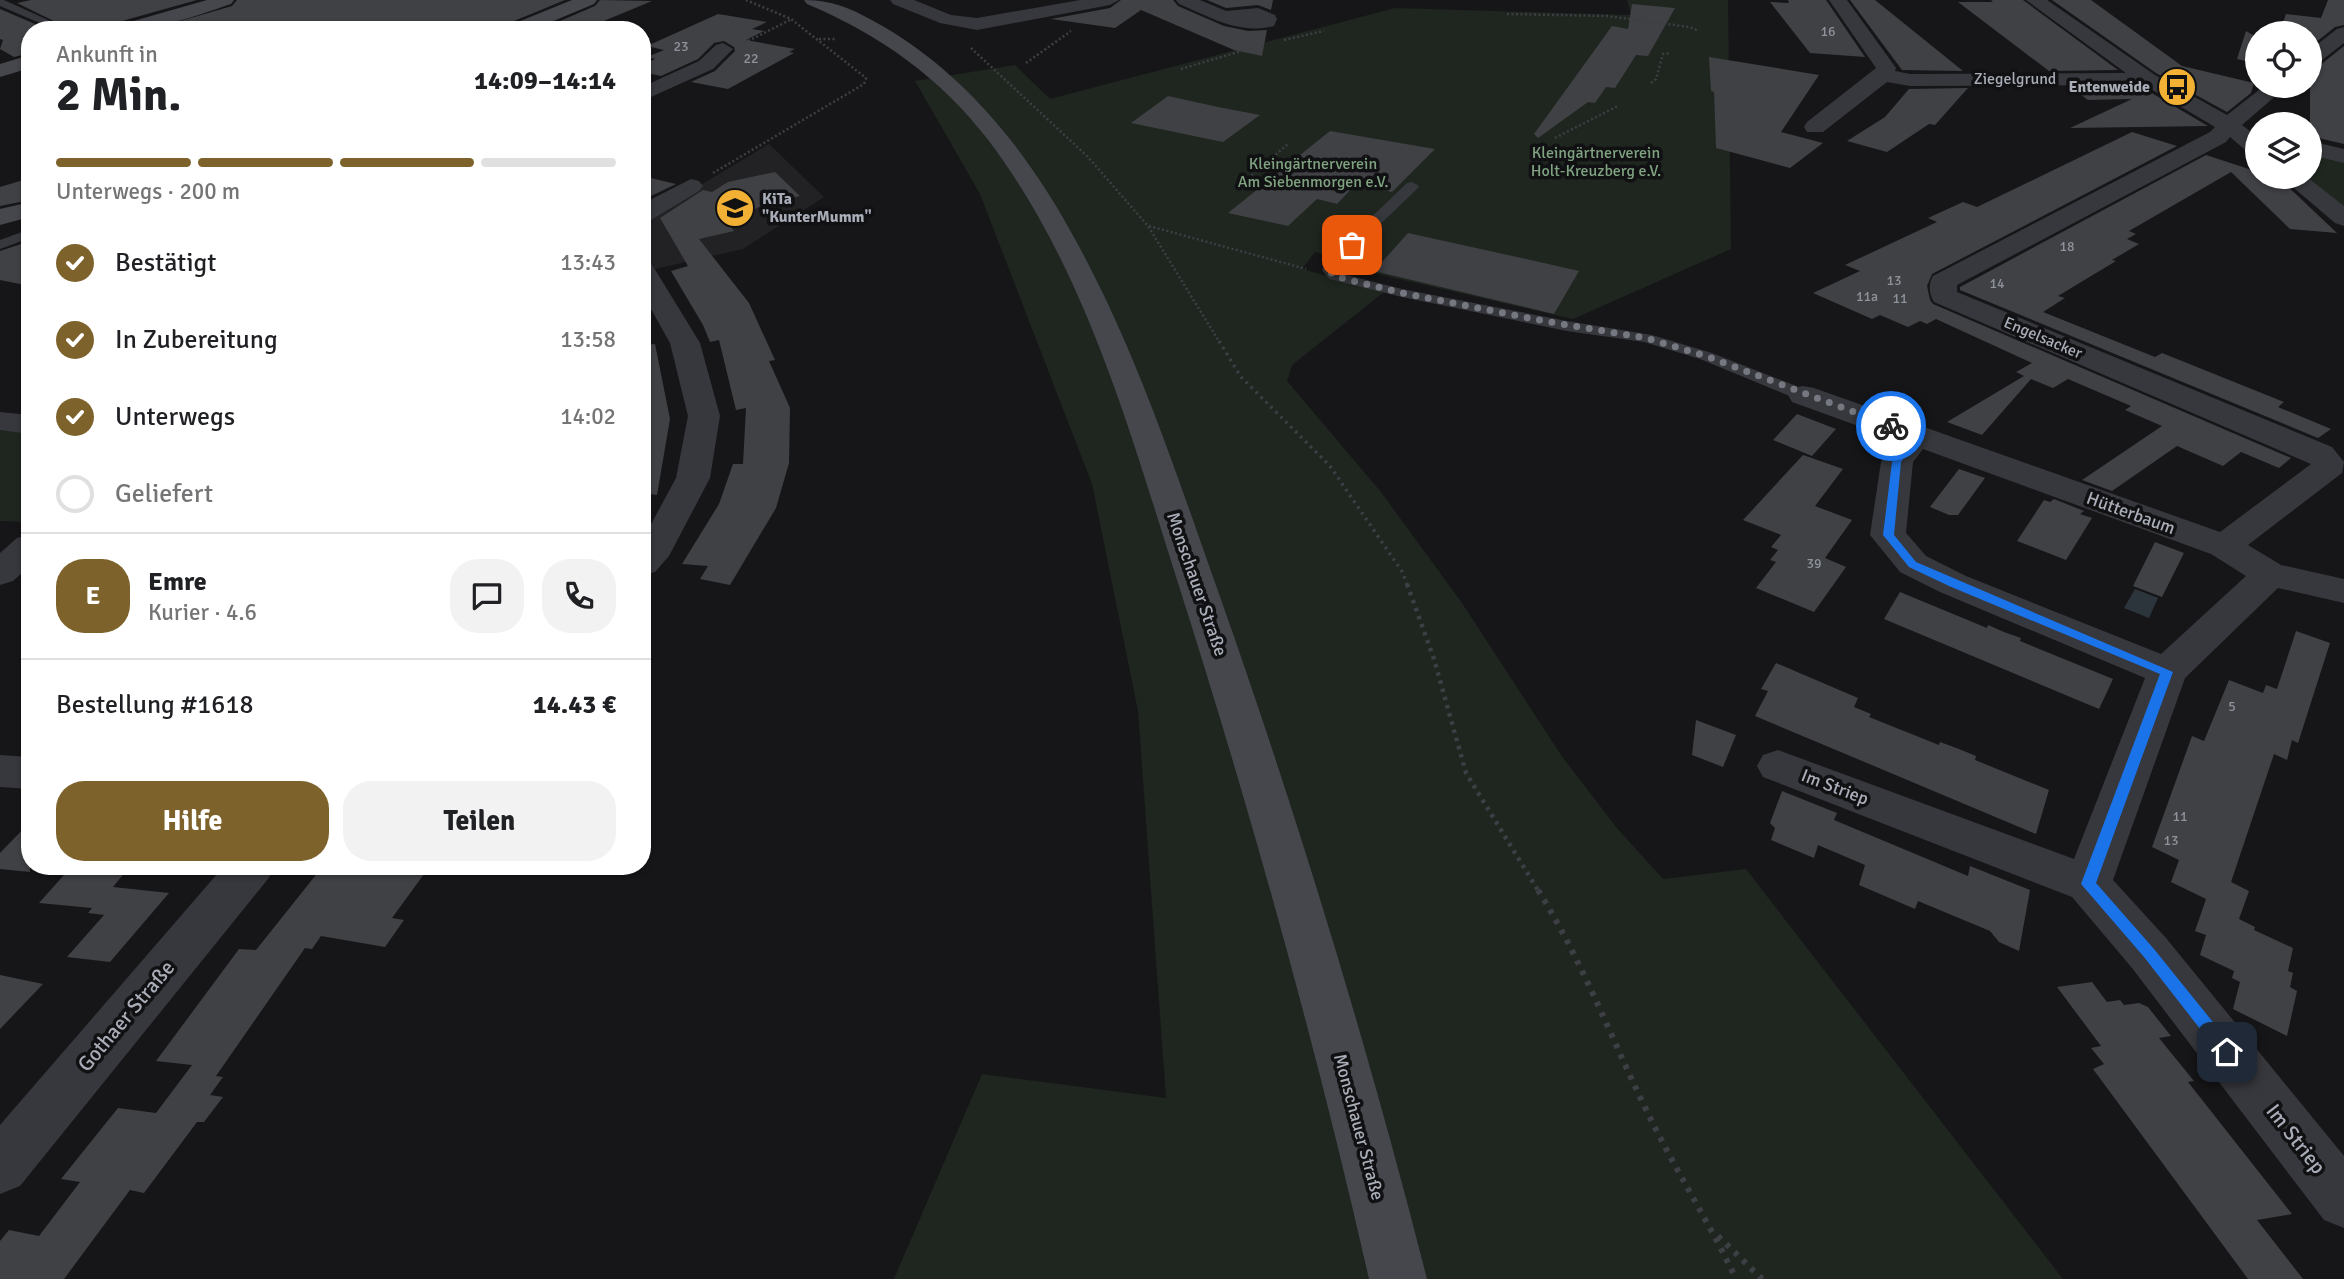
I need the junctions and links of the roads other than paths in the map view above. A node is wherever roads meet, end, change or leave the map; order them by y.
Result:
1 (208, 0) edge
2 (225, 0) edge
3 (588, 0) edge
4 (813, 0) edge
5 (899, 0) edge
6 (1110, 0) edge
7 (1185, 0) edge
8 (1838, 0) edge
9 (2035, 0) edge
10 (1, 2) edge
11 (1224, 17) dead end
12 (44, 21) edge
13 (149, 21) edge
14 (157, 21) edge
15 (537, 21) edge
16 (2344, 33) edge
17 (723, 49) road end
18 (2322, 50) edge
19 (21, 64) edge
20 (0, 71) edge
21 (1883, 75) junction
22 (2148, 79) junction
23 (651, 92) edge
24 (2262, 98) edge
25 (2228, 125) junction
26 (1815, 127) dead end
27 (2245, 131) edge
28 (2245, 139) edge
29 (2322, 151) edge
30 (2344, 156) edge
31 (691, 186) road end
32 (1412, 186) dead end
33 (2308, 189) edge
34 (651, 210) edge
35 (21, 211) edge
36 (0, 217) edge
37 (2344, 218) edge
38 (21, 237) edge
39 (0, 245) edge
40 (651, 285) edge
41 (1803, 395) joint
42 (0, 421) edge
43 (21, 424) edge
44 (1917, 435) junction
45 (651, 546) edge
46 (2224, 546) junction
47 (21, 554) edge
48 (0, 573) edge
49 (2270, 574) junction
50 (2344, 591) edge
51 (2167, 672) junction
52 (1778, 766) dead end
53 (0, 771) edge
54 (21, 772) edge
55 (244, 875) edge
56 (2088, 884) junction
57 (0, 1167) edge
58 (2344, 1200) edge
59 (1398, 1279) edge

1 - 13 main road
2 - 14 main road
3 - 15 main road
4 - 59 main road, Monschauer Straße
5 - 6 street
7 - 11 street
8 - 21 street
9 - 22 street
10 - 12 lane
16 - 18 street
17 - 23 street
19 - 20 main road
21 - 22 street, Ziegelgrund
21 - 26 street
22 - 25 street
24 - 25 street
25 - 27 street
25 - 28 street
25 - 46 street, Engelsacker
29 - 30 street
31 - 34 street
32 - 41 lane
33 - 37 street
35 - 36 main road
38 - 39 lane
40 - 45 street
41 - 44 street, Hütterbaum
42 - 43 street
44 - 46 street, Hütterbaum
44 - 51 street
46 - 49 street, Hütterbaum
47 - 48 street
49 - 50 street, Hütterbaum
49 - 51 street
51 - 56 street
52 - 56 street, Im Striep
53 - 54 street
55 - 57 street, Gothaer Straße
56 - 58 street, Im Striep

